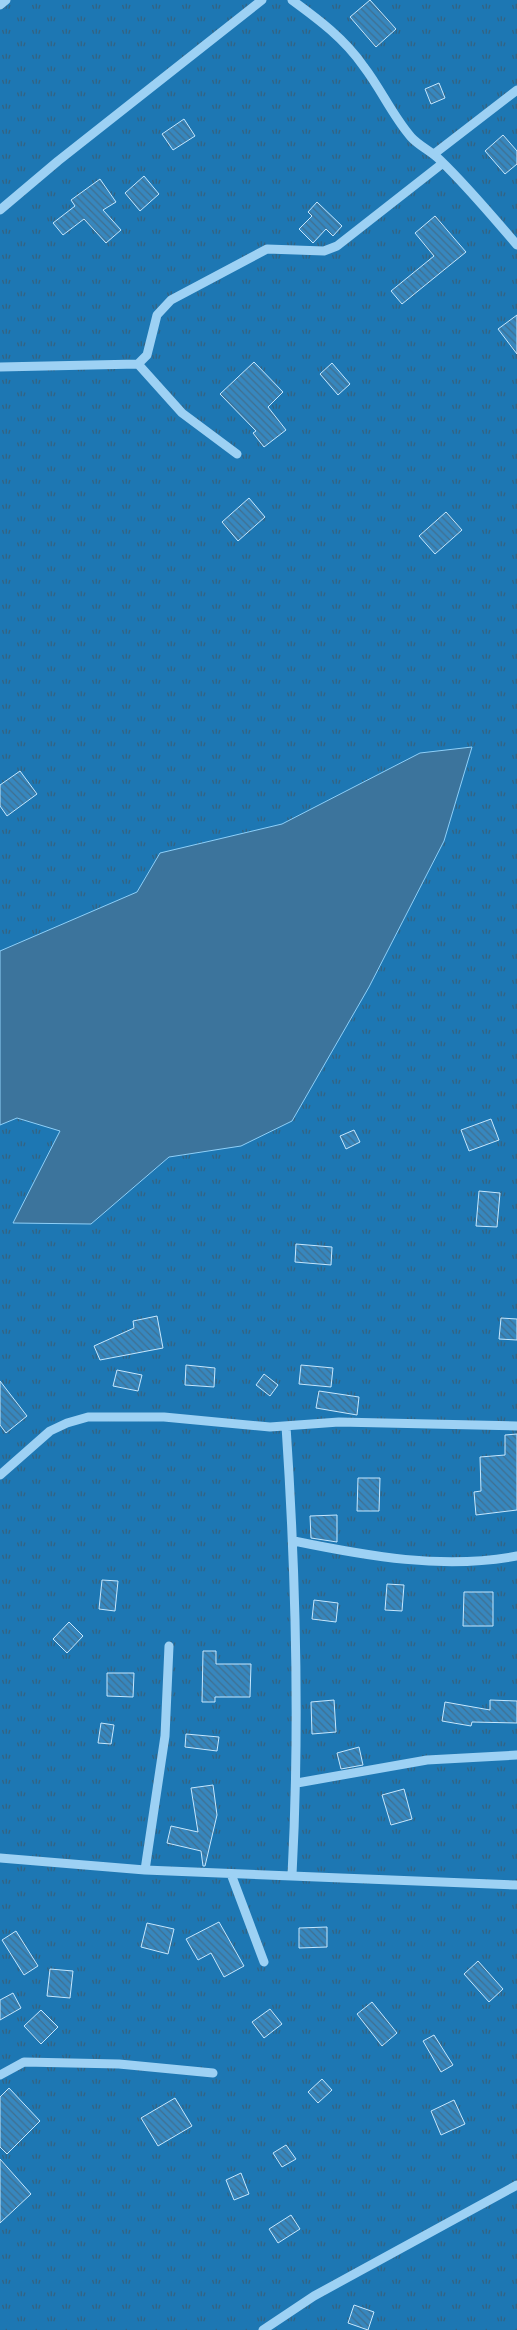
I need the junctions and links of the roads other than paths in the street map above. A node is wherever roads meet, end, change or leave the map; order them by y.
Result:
1 (6, 0) edge
2 (262, 0) edge
3 (292, 0) edge
4 (0, 5) edge
5 (517, 90) edge
6 (434, 154) junction
7 (443, 163) junction
8 (0, 210) edge
9 (517, 245) edge
10 (138, 364) junction
11 (0, 367) edge
12 (237, 454) dead end
13 (286, 1426) junction
14 (517, 1426) edge
15 (0, 1475) edge
16 (294, 1541) junction
17 (517, 1556) edge
18 (169, 1646) dead end
19 (517, 1755) edge
20 (297, 1783) junction
21 (0, 1858) edge
22 (145, 1870) junction
23 (231, 1874) junction
24 (292, 1875) junction
25 (517, 1884) edge
26 (264, 1962) dead end
27 (213, 2073) dead end
28 (0, 2075) edge
29 (517, 2185) edge
30 (263, 2330) edge

1 - 4 street
2 - 8 street
3 - 6 street
5 - 6 street
6 - 7 street
7 - 9 street
7 - 10 street
10 - 11 street
10 - 12 street
13 - 14 street
13 - 15 street
13 - 16 street
16 - 17 street
16 - 20 street
18 - 22 street
19 - 20 street
20 - 24 street
21 - 22 street
22 - 23 street
23 - 24 street
23 - 26 street
24 - 25 street
27 - 28 street
29 - 30 street

